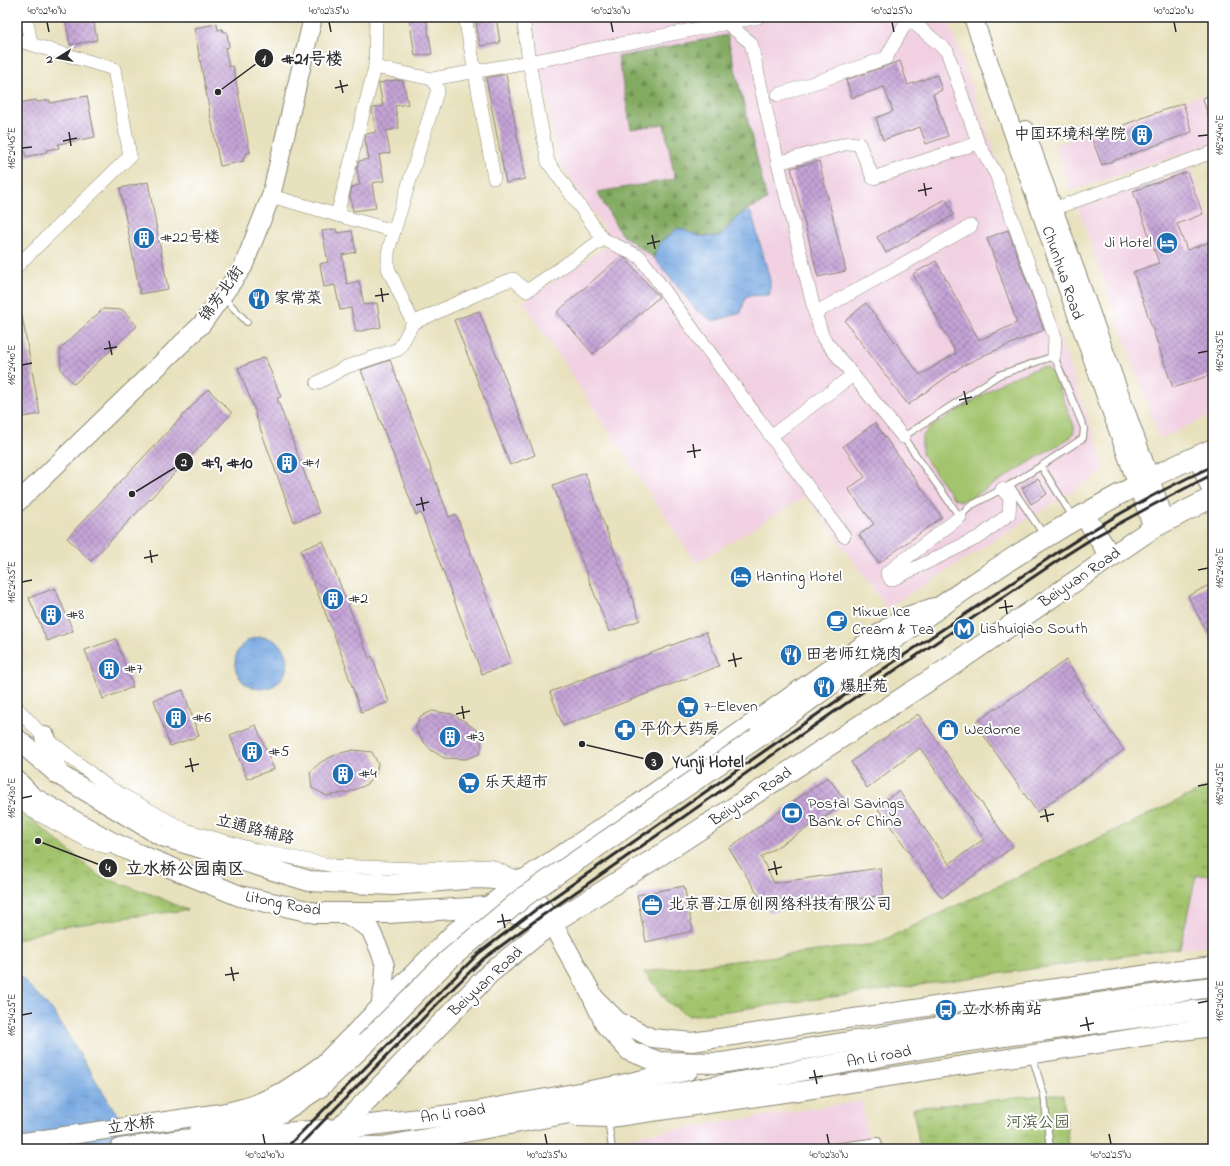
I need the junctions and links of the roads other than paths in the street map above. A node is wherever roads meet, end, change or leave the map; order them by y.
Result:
1 (26, 17) edge
2 (313, 17) edge
3 (376, 17) edge
4 (465, 17) edge
5 (523, 17) edge
6 (758, 17) edge
7 (908, 17) edge
8 (973, 17) edge
9 (985, 17) edge
10 (730, 20) edge
11 (17, 40) edge
12 (32, 44) junction
13 (529, 62) junction
14 (375, 67) junction
15 (475, 71) junction
16 (432, 79) junction
17 (759, 81) junction
18 (778, 95) junction
19 (1213, 98) edge
20 (767, 116) junction
21 (1213, 119) edge
22 (978, 143) junction
23 (1213, 152) edge
24 (778, 163) junction
25 (494, 178) dead end
26 (270, 196) junction
27 (1053, 210) junction
28 (337, 215) junction
29 (972, 226) dead end
30 (394, 231) junction
31 (604, 239) junction
32 (17, 266) edge
33 (222, 296) junction
34 (815, 313) junction
35 (247, 322) dead end
36 (412, 323) junction
37 (1054, 356) junction
38 (853, 375) junction
39 (317, 383) dead end
40 (771, 436) junction
41 (903, 437) junction
42 (1206, 452) edge
43 (1041, 466) junction
44 (1143, 481) junction
45 (1006, 487) junction
46 (1213, 492) edge
47 (1213, 497) edge
48 (17, 502) edge
49 (960, 517) junction
50 (1080, 517) junction
51 (1159, 524) junction
52 (844, 536) dead end
53 (1045, 537) junction
54 (1111, 557) junction
55 (944, 604) junction
56 (17, 708) edge
57 (45, 737) junction
58 (17, 739) edge
59 (58, 774) junction
60 (17, 781) edge
61 (17, 797) edge
62 (140, 855) junction
63 (522, 880) junction
64 (487, 907) junction
65 (344, 913) junction
66 (552, 923) junction
67 (1213, 966) edge
68 (1213, 987) edge
69 (592, 995) junction
70 (380, 1007) junction
71 (1213, 1009) edge
72 (1213, 1027) edge
73 (1032, 1054) junction
74 (721, 1063) junction
75 (279, 1094) junction
76 (547, 1117) junction
77 (610, 1118) junction
78 (340, 1129) junction
79 (228, 1136) junction
80 (181, 1140) junction
81 (17, 1143) edge
82 (329, 1146) junction
83 (379, 1148) edge
84 (120, 1149) edge
85 (295, 1149) edge
86 (612, 1149) edge
87 (818, 1149) edge
88 (879, 1149) edge
89 (1050, 1149) edge

1 - 12 street
2 - 26 street, 锦芳北街
3 - 14 street
4 - 15 street
5 - 13 street
6 - 10 street
7 - 18 street
7 - 22 street
8 - 44 street, Chunhua Road
9 - 27 street, Chunhua Road
10 - 13 street
10 - 17 street
11 - 12 street
12 - 32 street
13 - 15 street
13 - 31 street
14 - 16 street
14 - 28 street
15 - 16 street
15 - 25 street
16 - 30 street
17 - 18 street
17 - 20 street
18 - 20 street
19 - 21 lane
20 - 24 street
22 - 24 street
22 - 37 street
23 - 27 street
24 - 34 street
26 - 28 street
26 - 33 street, 锦芳北街
27 - 44 street, Chunhua Road
28 - 30 street
29 - 34 street
30 - 36 street
31 - 36 street
31 - 40 street
33 - 35 lane
33 - 48 street, 锦芳北街
34 - 38 street
36 - 39 street
37 - 41 lane
37 - 43 lane
38 - 40 street
38 - 41 street
40 - 52 street
41 - 49 lane
42 - 44 main road
42 - 46 main road
43 - 45 lane
43 - 50 lane
44 - 50 main road
44 - 51 street, Chunhua Road
45 - 49 lane
45 - 49 street
45 - 53 lane
47 - 51 main road, Beiyuan Road
50 - 53 main road
50 - 54 main road
51 - 54 main road, Beiyuan Road
53 - 55 main road
54 - 66 main road, Beiyuan Road
55 - 63 street
55 - 79 main road, bridge
56 - 57 street, 立通路辅路
57 - 59 main road
57 - 63 street, 立通路辅路
58 - 59 main road, Litong Road
59 - 63 main road, Litong Road
60 - 62 main road, Litong Road
61 - 62 street
62 - 65 main road, Litong Road
63 - 64 street
63 - 66 main road, An Li road
64 - 65 main road, Litong Road
64 - 66 main road, Litong Road
64 - 70 street
65 - 70 street
66 - 69 main road, An Li road
66 - 78 main road, Beiyuan Road
67 - 69 street, An Li road
68 - 74 main road, An Li road
69 - 74 main road, An Li road
70 - 75 street
71 - 76 main road, An Li road
72 - 73 street, An Li road
73 - 77 street, An Li road
73 - 89 lane
74 - 78 main road, An Li road
75 - 80 main road
75 - 81 street, 立水桥
76 - 77 street, An Li road
76 - 83 main road, An Li road
77 - 86 lane
78 - 79 main road, An Li road
78 - 82 main road, Beiyuan Road
79 - 80 main road, An Li road
80 - 84 main road, 立水桥
82 - 83 main road, An Li road
82 - 85 main road, An Li road
87 - 88 lane

